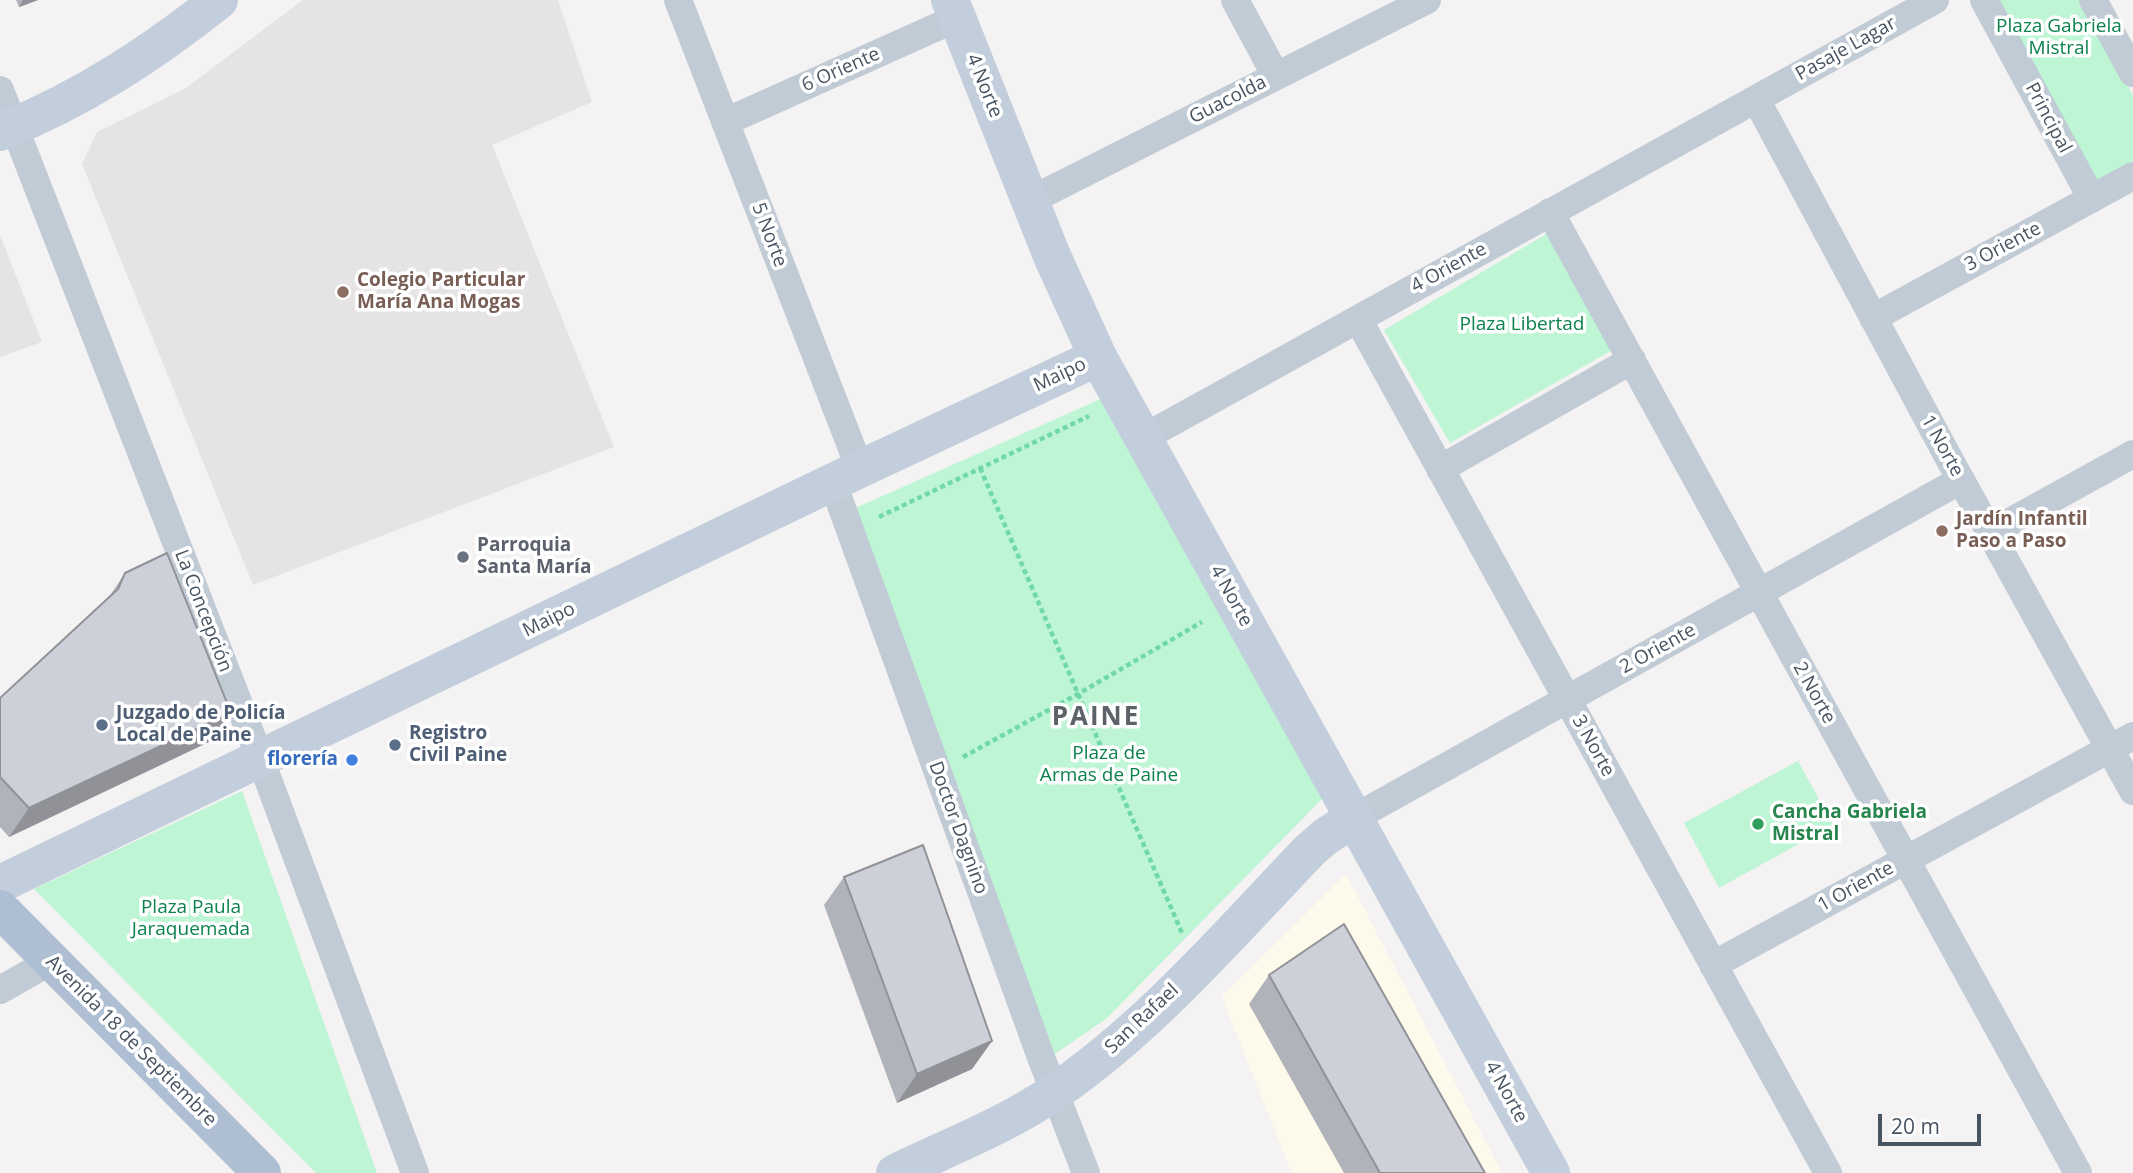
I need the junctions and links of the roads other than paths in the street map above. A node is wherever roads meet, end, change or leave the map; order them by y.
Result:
1 (219, 0) edge
2 (678, 0) edge
3 (1235, 0) edge
4 (1427, 0) edge
5 (1935, 0) edge
6 (1984, 0) edge
7 (2093, 0) edge
8 (954, 9) edge
9 (2133, 73) edge
10 (1276, 76) junction
11 (0, 90) edge
12 (1756, 99) junction
13 (725, 122) junction
14 (7, 129) edge
15 (2133, 176) edge
16 (2092, 199) junction
17 (1030, 201) junction
18 (1550, 212) junction
19 (1872, 317) junction
20 (1358, 319) junction
21 (1098, 357) junction
22 (1632, 360) junction
23 (1143, 438) junction
24 (2133, 454) edge
25 (1440, 470) junction
26 (846, 476) junction
27 (1961, 480) junction
28 (1990, 533) junction
29 (1759, 593) junction
30 (1568, 700) junction
31 (2121, 743) edge
32 (260, 758) junction
33 (2133, 791) edge
34 (1354, 818) junction
35 (1906, 860) junction
36 (0, 884) edge
37 (0, 909) edge
38 (51, 961) junction
39 (1713, 965) junction
40 (0, 990) edge
41 (1055, 1093) junction
42 (262, 1173) edge
43 (415, 1173) edge
44 (895, 1173) edge
45 (1086, 1173) edge
46 (1551, 1173) edge
47 (1828, 1173) edge
48 (2078, 1173) edge

1 - 14 street
2 - 13 street, 5 Norte
3 - 10 street
4 - 10 street, Guacolda
5 - 12 street, Pasaje Lagar
6 - 16 street, Principal
7 - 9 street
8 - 13 street, 6 Oriente
8 - 17 street, 4 Norte
10 - 17 street, Guacolda
11 - 14 street, La Concepción
12 - 18 street, 4 Oriente
12 - 19 street, 1 Norte
13 - 26 street, 5 Norte
14 - 32 street, La Concepción
15 - 16 street, 3 Oriente
16 - 19 street, 3 Oriente
17 - 21 street, 4 Norte
18 - 20 street, 4 Oriente
18 - 22 street, 2 Norte
19 - 27 street, 1 Norte
20 - 23 street, 4 Oriente
20 - 25 street, 3 Norte
21 - 23 street, 4 Norte
21 - 26 street, Maipo
22 - 25 street
22 - 29 street, 2 Norte
23 - 34 street, 4 Norte
24 - 28 street
25 - 30 street, 3 Norte
26 - 32 street, Maipo
26 - 41 street, Doctor Dagnino
27 - 28 street, 1 Norte
27 - 29 street, 2 Oriente
28 - 31 street, 1 Norte
29 - 30 street, 2 Oriente
29 - 35 street, 2 Norte
30 - 34 street, 2 Oriente
30 - 39 street, 3 Norte
31 - 33 street, 1 Norte
31 - 35 street, 1 Oriente
32 - 36 street, Maipo
32 - 43 street, La Concepción
34 - 41 street, San Rafael
34 - 46 street, 4 Norte
35 - 39 street, 1 Oriente
35 - 48 street, 2 Norte
37 - 38 main road, Avenida 18 de Septiembre
38 - 40 street
38 - 42 main road, Avenida 18 de Septiembre
39 - 47 street, 3 Norte
41 - 44 street, San Rafael
41 - 45 street, Doctor Dagnino

